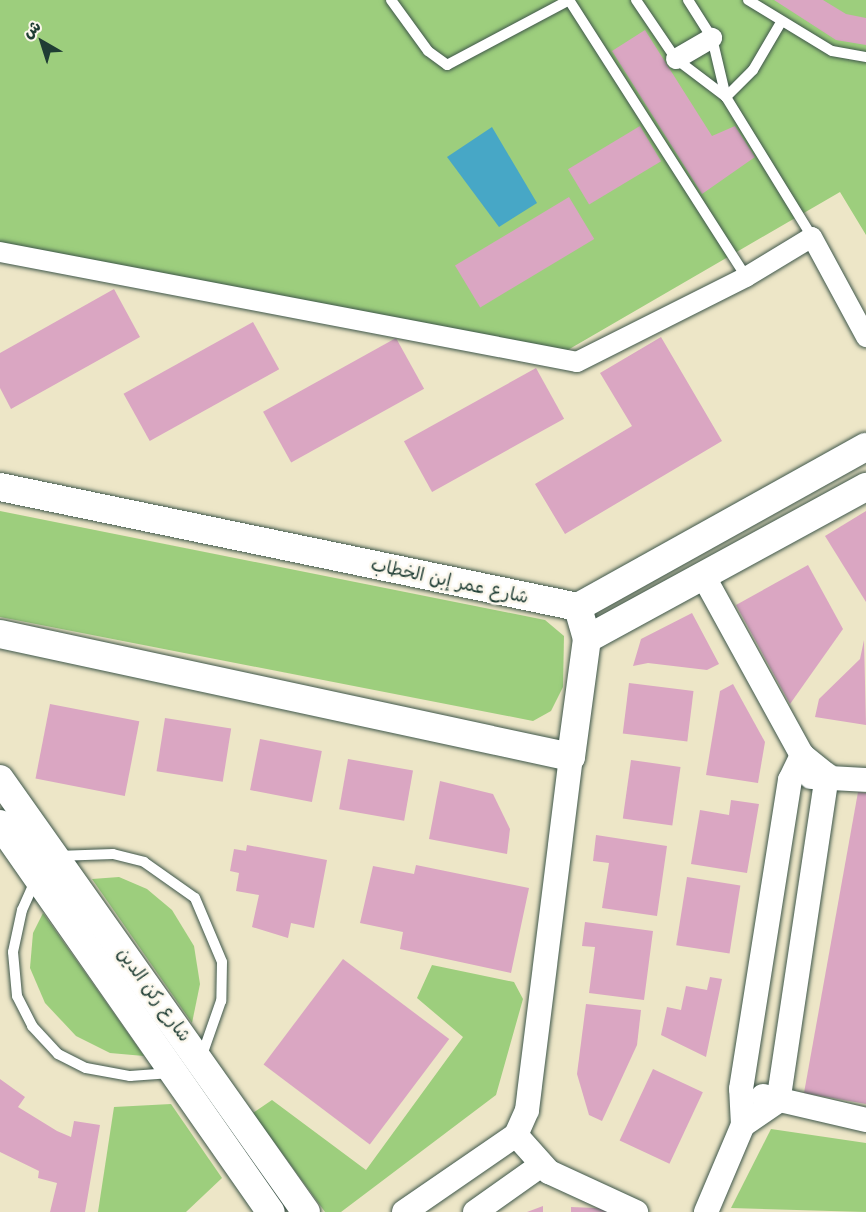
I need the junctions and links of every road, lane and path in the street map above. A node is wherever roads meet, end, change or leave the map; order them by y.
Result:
1 (392, 0) edge
2 (569, 0) edge
3 (636, 0) edge
4 (688, 0) edge
5 (748, 0) edge
6 (780, 24) junction
7 (712, 38) junction
8 (866, 57) edge
9 (676, 59) junction
10 (726, 98) junction
11 (812, 237) junction
12 (0, 252) edge
13 (746, 278) junction
14 (866, 337) edge
15 (866, 447) edge
16 (0, 487) edge
17 (866, 488) edge
18 (704, 577) junction
19 (578, 607) junction
20 (0, 633) edge
21 (587, 639) junction
22 (802, 755) junction
23 (571, 756) junction
24 (827, 775) junction
25 (0, 779) edge
26 (790, 780) junction
27 (866, 780) edge
28 (0, 824) edge
29 (57, 856) junction
30 (37, 878) junction
31 (201, 1058) junction
32 (175, 1073) junction
33 (741, 1089) junction
34 (778, 1101) junction
35 (866, 1120) edge
36 (743, 1125) junction
37 (516, 1135) junction
38 (540, 1166) junction
39 (271, 1212) edge
40 (306, 1212) edge
41 (404, 1212) edge
42 (475, 1212) edge
43 (636, 1212) edge
44 (706, 1212) edge

1 - 2 lane
2 - 13 lane
3 - 9 lane
4 - 7 lane
5 - 6 lane
6 - 8 lane
6 - 10 lane
7 - 9 street
7 - 10 lane
9 - 10 lane
10 - 11 lane
11 - 13 street
11 - 14 street
12 - 13 street
15 - 19 main road
16 - 19 main road, شارع عمر إبن الخطاب
17 - 18 main road
18 - 21 main road
18 - 22 street
19 - 21 main road
20 - 23 main road
21 - 23 main road
22 - 24 street
22 - 26 street
23 - 37 street
24 - 26 street
24 - 27 street
24 - 34 street
25 - 29 main road, شارع ركن الدين
26 - 33 street
28 - 30 main road, شارع ركن الدين
29 - 31 main road, شارع ركن الدين
29 - 31 lane
30 - 32 main road, شارع ركن الدين
30 - 32 lane
31 - 40 main road, شارع ركن الدين
32 - 39 main road, شارع ركن الدين
33 - 34 street
33 - 36 street
34 - 35 street
34 - 36 street
36 - 44 street
37 - 38 street
37 - 41 street
38 - 42 street
38 - 43 street

